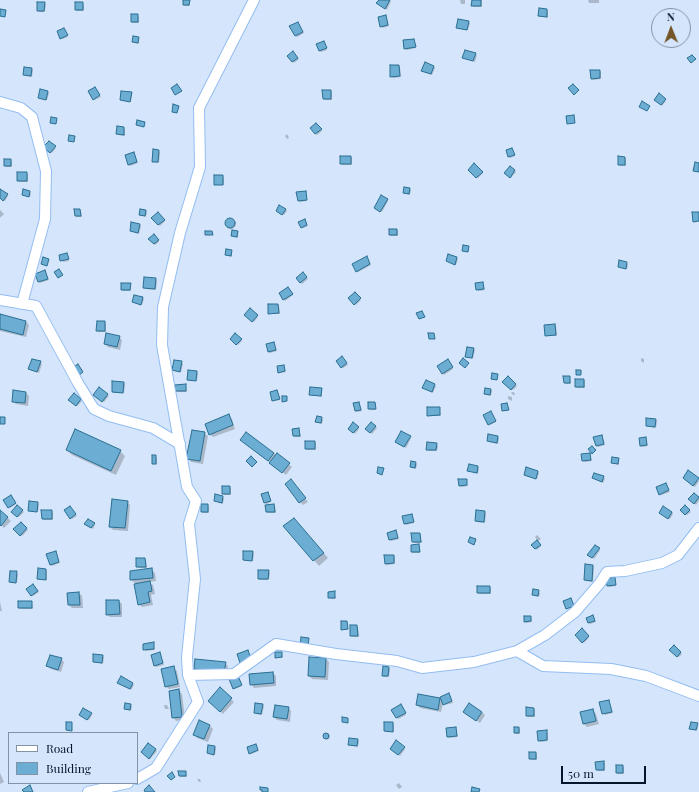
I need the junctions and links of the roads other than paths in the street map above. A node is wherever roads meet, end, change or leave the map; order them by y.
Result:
1 (254, 0) edge
2 (0, 102) edge
3 (0, 300) edge
4 (22, 304) junction
5 (180, 444) junction
6 (699, 528) edge
7 (517, 650) junction
8 (188, 675) junction
9 (699, 696) edge
10 (138, 778) edge
11 (124, 784) edge
12 (88, 792) edge

1 - 5 street
2 - 4 street
3 - 4 street
4 - 5 street
5 - 8 street
6 - 7 street
7 - 8 street
7 - 9 street
8 - 10 street
11 - 12 street

